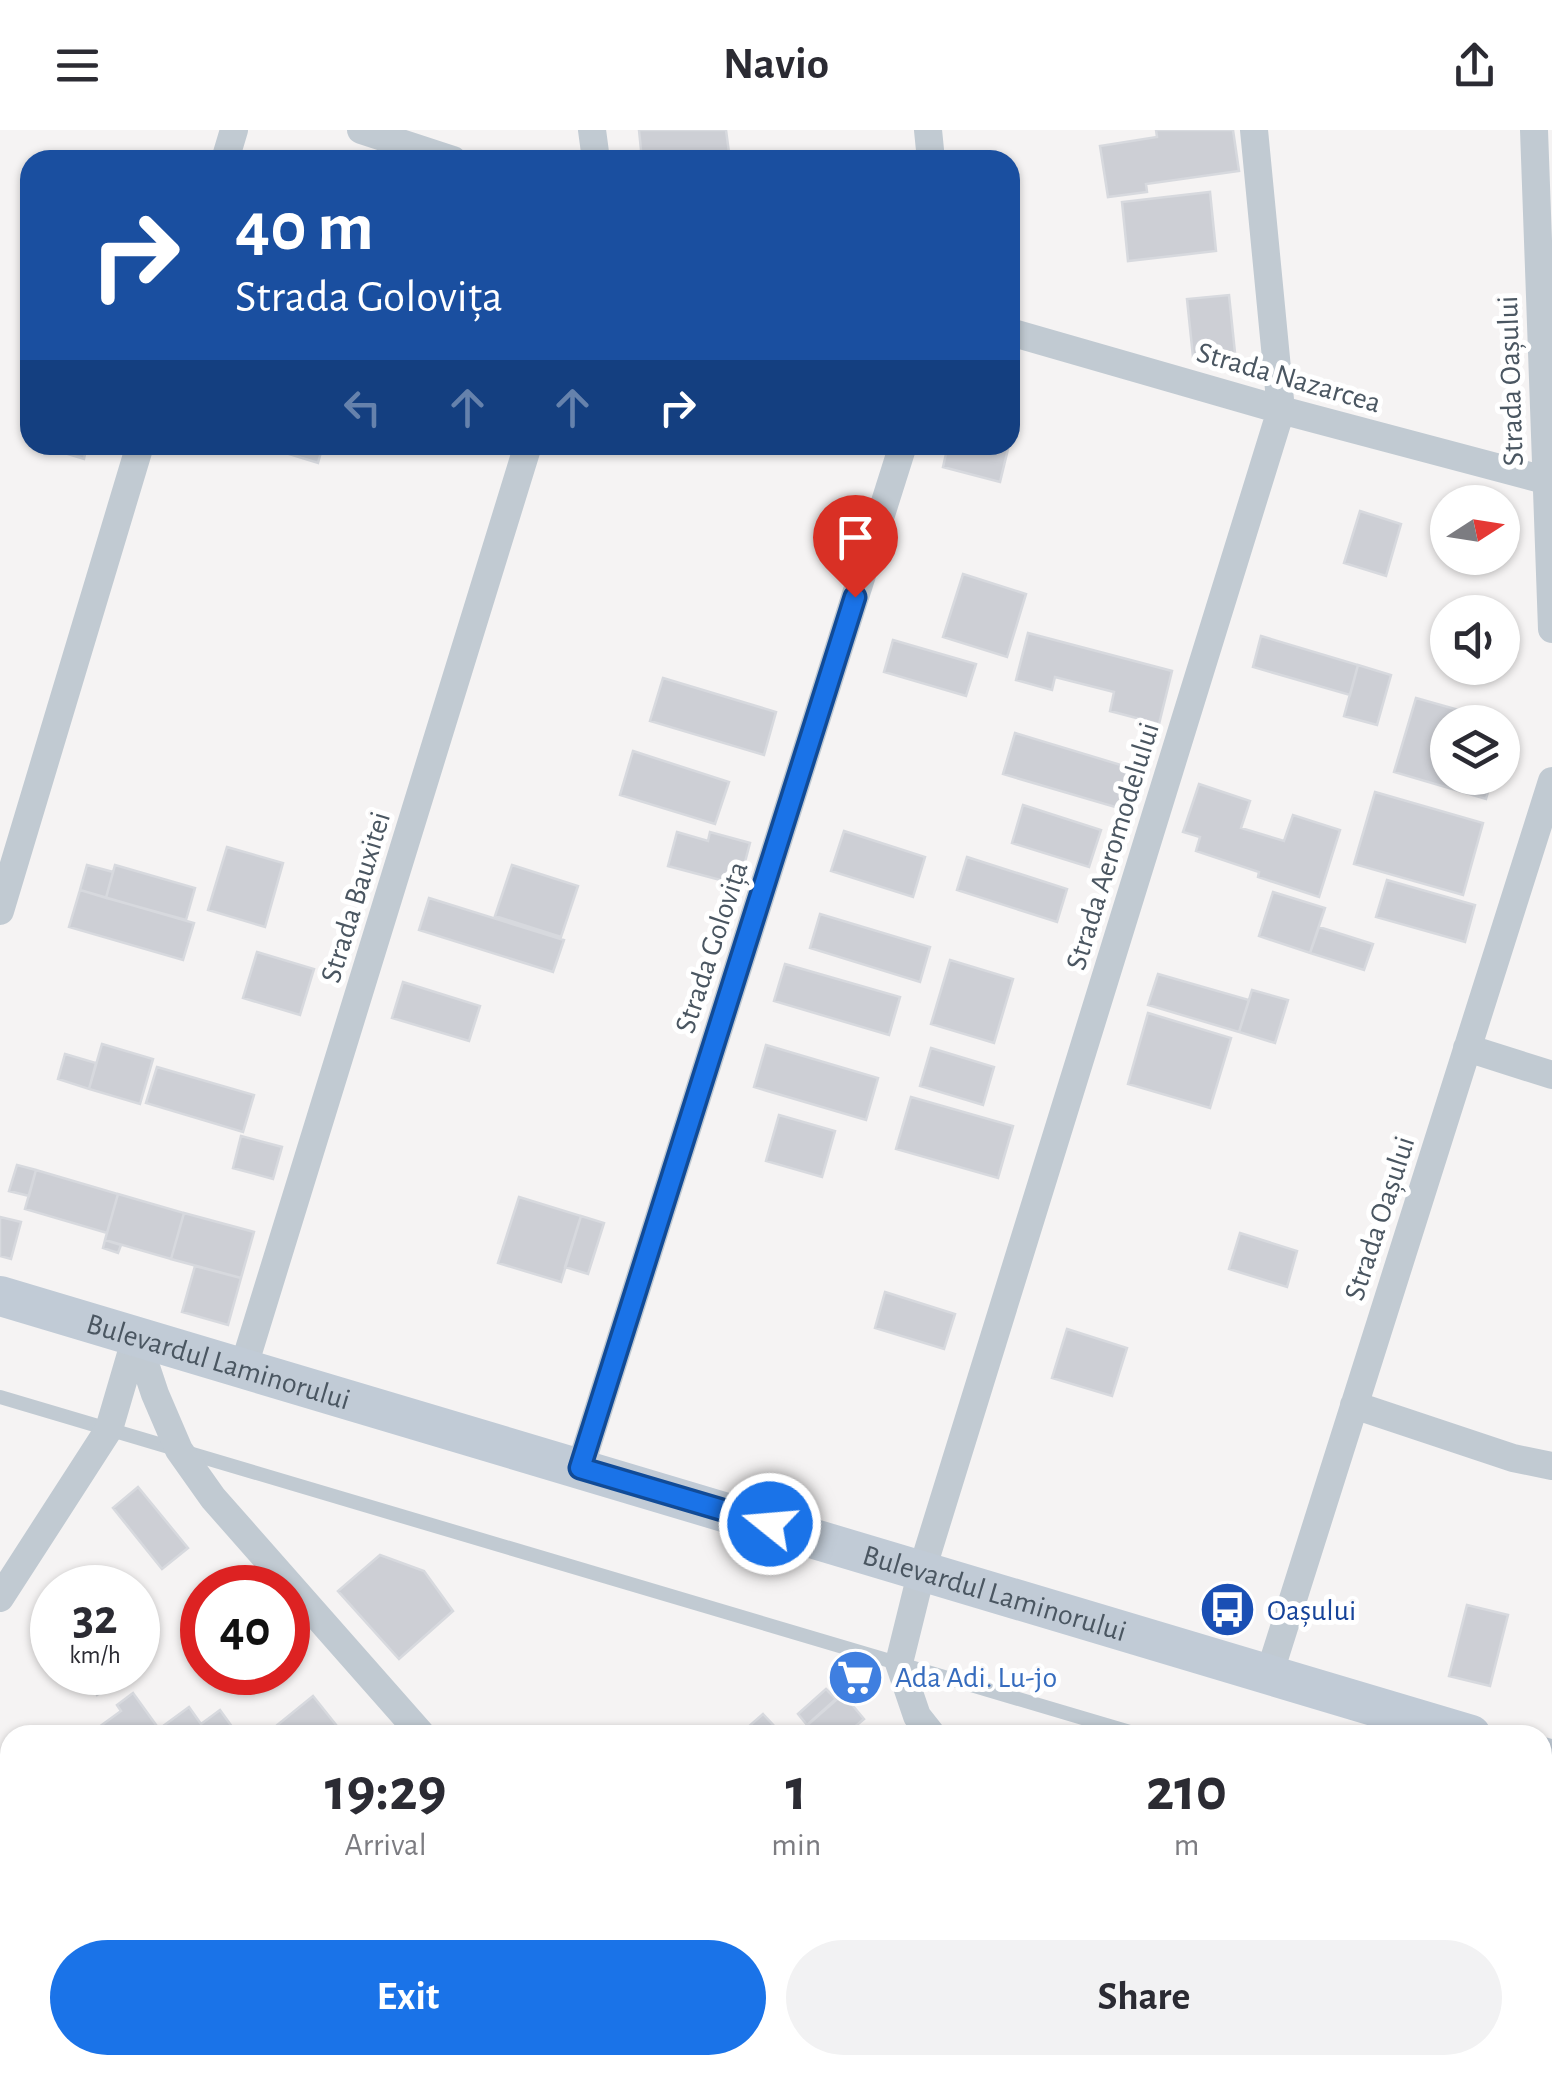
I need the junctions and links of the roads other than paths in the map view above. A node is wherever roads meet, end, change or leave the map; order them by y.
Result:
1 (361, 130) edge
2 (1254, 130) edge
3 (1540, 142) edge
4 (422, 150) edge
5 (1020, 335) edge
6 (1281, 410) junction
7 (137, 455) edge
8 (525, 455) edge
9 (900, 455) edge
10 (1549, 482) edge
11 (1552, 630) edge
12 (1552, 781) edge
13 (0, 910) edge
14 (1467, 1048) junction
15 (1552, 1075) edge
16 (0, 1296) edge
17 (136, 1337) junction
18 (243, 1368) junction
19 (0, 1397) edge
20 (1354, 1404) junction
21 (109, 1429) junction
22 (179, 1450) junction
23 (1552, 1466) edge
24 (580, 1468) junction
25 (922, 1570) junction
26 (0, 1598) edge
27 (899, 1663) junction
28 (1269, 1674) junction
29 (413, 1725) edge
30 (924, 1725) edge
31 (1107, 1725) edge
32 (1438, 1725) edge

1 - 4 street
2 - 6 street, Strada Aeromodelului
3 - 10 street, Strada Oașului
5 - 6 street, Strada Nazarcea
6 - 10 street, Strada Nazarcea
6 - 25 street, Strada Aeromodelului
7 - 13 street
8 - 18 street, Strada Bauxitei
9 - 24 street, Strada Golovița
10 - 11 street, Strada Oașului
12 - 14 street, Strada Oașului
14 - 15 street
14 - 20 street, Strada Oașului
16 - 17 street, Bulevardul Laminorului
17 - 18 street, Bulevardul Laminorului
17 - 21 street
17 - 22 street
18 - 24 street, Bulevardul Laminorului
19 - 21 lane
20 - 23 street
20 - 28 street, Strada Oașului
21 - 22 lane
21 - 26 street
22 - 27 lane
22 - 29 street
24 - 25 street, Bulevardul Laminorului
25 - 27 street, Strada Aeromodelului
25 - 28 street, Bulevardul Laminorului
27 - 30 street
27 - 31 lane
28 - 32 street, Bulevardul Laminorului

